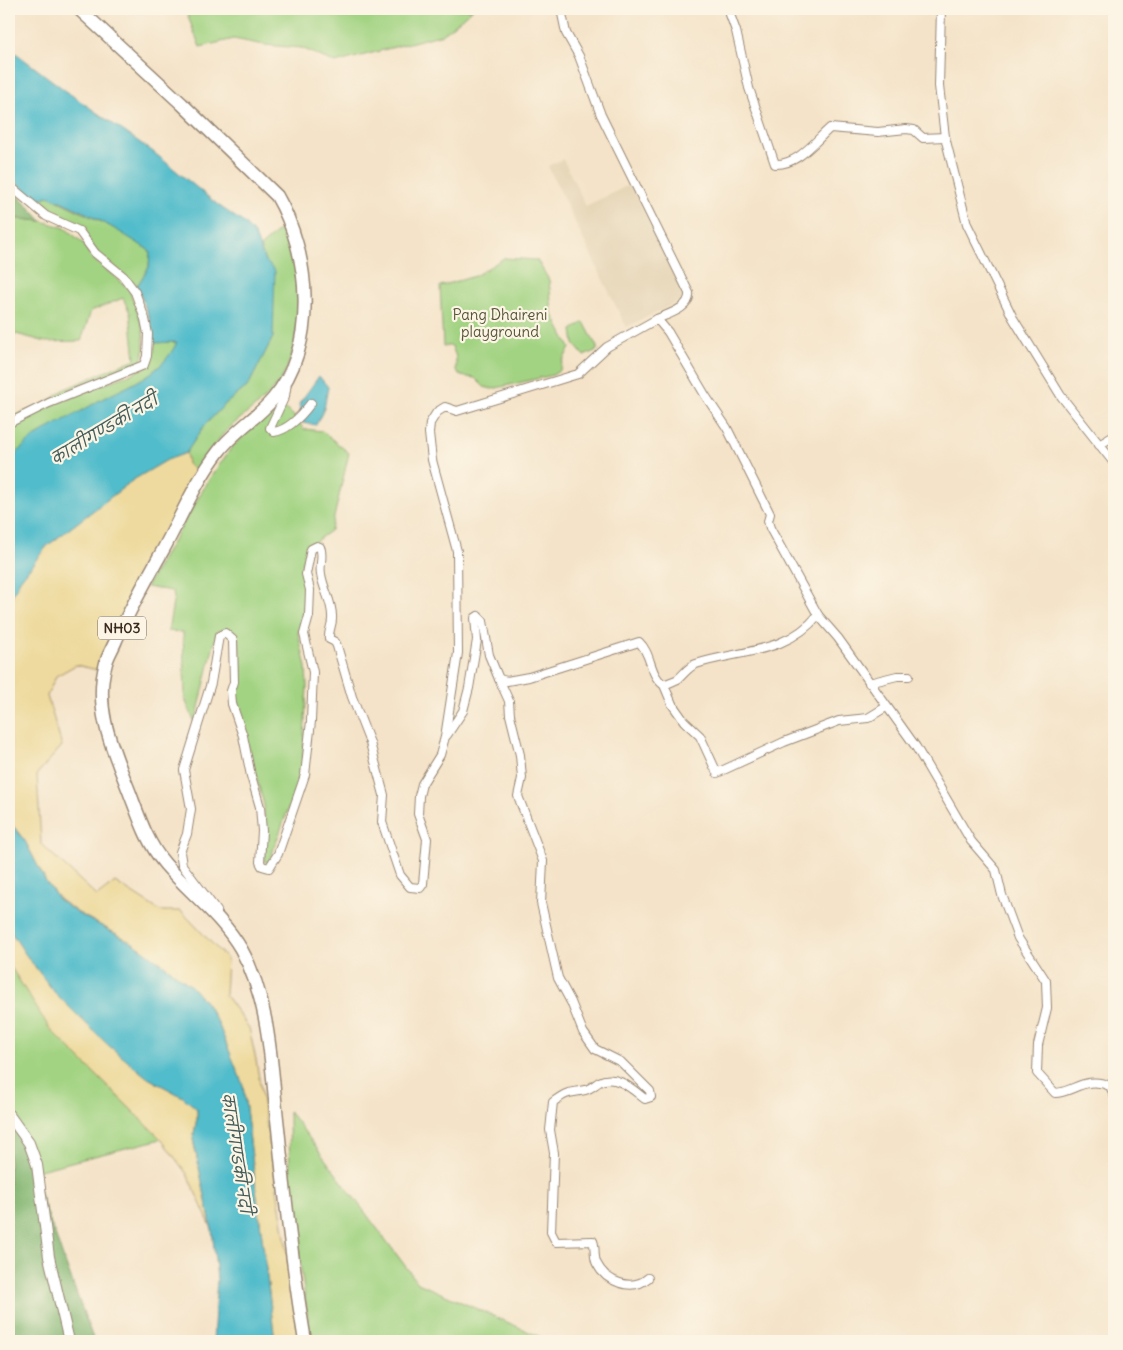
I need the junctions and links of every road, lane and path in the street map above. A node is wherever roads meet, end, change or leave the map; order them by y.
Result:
1 (79, 9) edge
2 (561, 9) edge
3 (728, 9) edge
4 (941, 9) edge
5 (945, 136) junction
6 (9, 185) edge
7 (657, 319) junction
8 (292, 369) junction
9 (310, 403) dead end
10 (9, 423) edge
11 (1114, 436) edge
12 (1099, 445) junction
13 (1114, 463) edge
14 (818, 615) junction
15 (909, 676) dead end
16 (498, 679) junction
17 (868, 683) junction
18 (664, 685) junction
19 (886, 707) junction
20 (445, 736) junction
21 (214, 914) junction
22 (1114, 1095) edge
23 (9, 1115) edge
24 (648, 1278) dead end
25 (69, 1341) edge
26 (305, 1341) edge

1 - 8 highway, NH03
2 - 7 street
3 - 5 street
4 - 5 street
5 - 12 street
6 - 10 street
7 - 14 street
7 - 20 street
8 - 9 street
8 - 21 highway, NH03
11 - 12 street
12 - 13 street
14 - 17 street
14 - 18 street
15 - 17 street
16 - 18 street
16 - 20 street
16 - 24 street
17 - 19 street
18 - 19 street
19 - 22 street
20 - 21 street
21 - 26 highway, NH03
23 - 25 street

